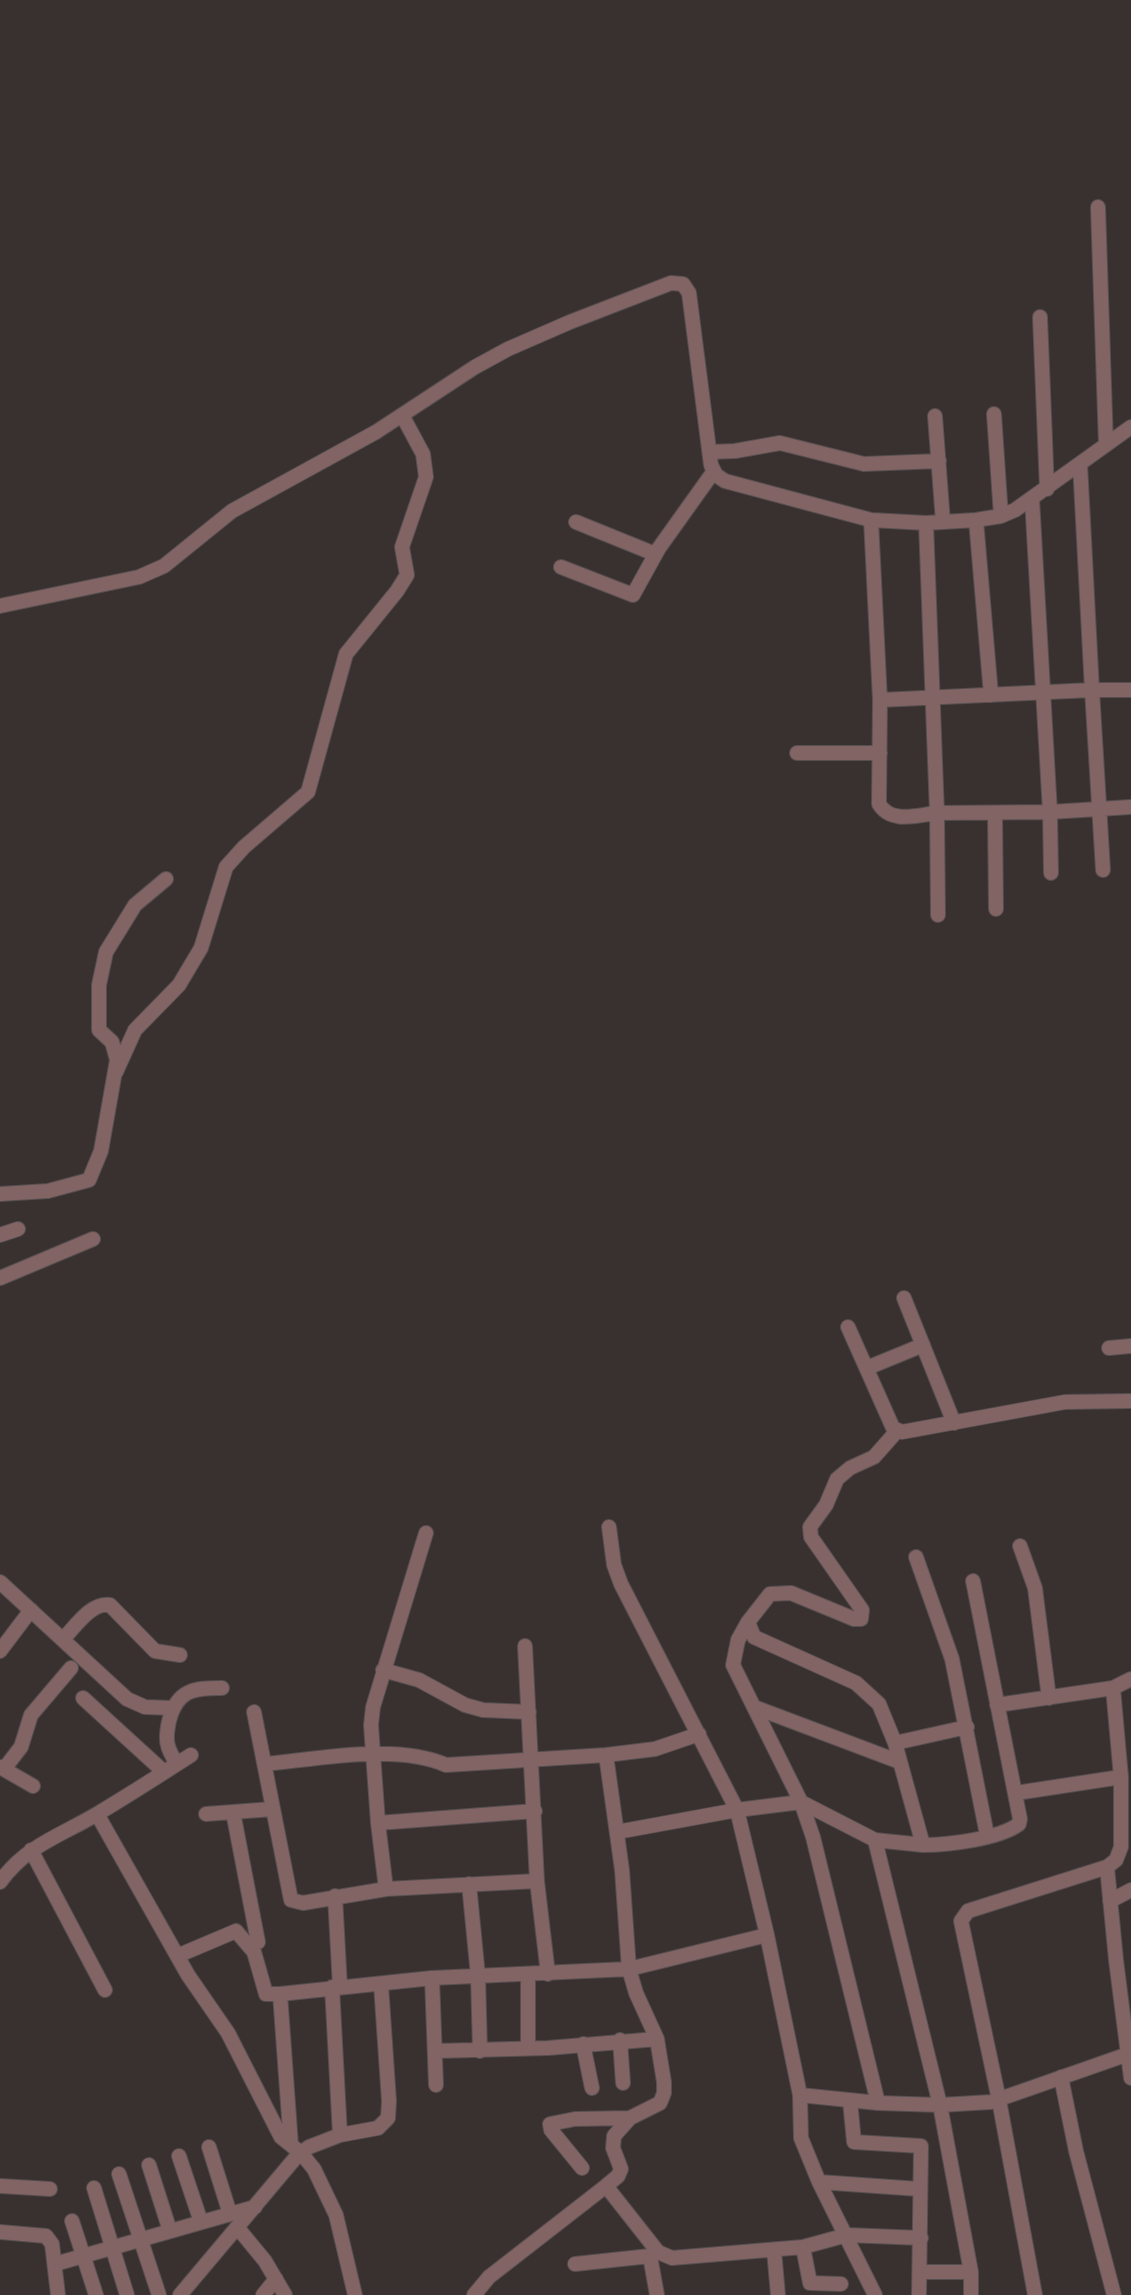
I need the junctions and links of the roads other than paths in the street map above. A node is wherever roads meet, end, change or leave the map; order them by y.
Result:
1 (1098, 207) dead end
2 (1040, 317) dead end
3 (994, 414) dead end
4 (402, 415) junction
5 (935, 416) dead end
6 (1131, 426) edge
7 (1106, 445) junction
8 (710, 452) junction
9 (939, 461) junction
10 (1080, 464) junction
11 (714, 471) junction
12 (1047, 489) junction
13 (1032, 499) junction
14 (1001, 516) junction
15 (872, 520) junction
16 (976, 520) junction
17 (576, 522) dead end
18 (943, 522) junction
19 (926, 523) junction
20 (656, 554) junction
21 (561, 567) dead end
22 (0, 606) edge
23 (1092, 690) junction
24 (1131, 690) edge
25 (1042, 692) junction
26 (991, 695) junction
27 (934, 698) junction
28 (880, 700) junction
29 (797, 753) dead end
30 (880, 753) junction
31 (1131, 807) edge
32 (1101, 809) junction
33 (1050, 812) junction
34 (937, 813) junction
35 (995, 813) junction
36 (1103, 870) dead end
37 (1051, 873) dead end
38 (166, 879) dead end
39 (996, 909) dead end
40 (938, 915) dead end
41 (116, 1072) junction
42 (0, 1194) edge
43 (18, 1230) dead end
44 (0, 1235) edge
45 (93, 1239) dead end
46 (0, 1278) edge
47 (904, 1298) dead end
48 (848, 1327) dead end
49 (923, 1345) junction
50 (1131, 1346) edge
51 (1109, 1348) dead end
52 (867, 1368) junction
53 (1131, 1401) edge
54 (954, 1423) junction
55 (897, 1431) junction
56 (609, 1527) dead end
57 (426, 1533) dead end
58 (1020, 1546) dead end
59 (915, 1557) dead end
60 (973, 1581) dead end
61 (0, 1582) edge
62 (31, 1610) junction
63 (748, 1622) junction
64 (63, 1639) junction
65 (525, 1646) dead end
66 (0, 1651) edge
67 (180, 1654) dead end
68 (71, 1668) dead end
69 (383, 1670) junction
70 (1131, 1679) edge
71 (1113, 1688) junction
72 (222, 1689) dead end
73 (83, 1698) dead end
74 (1049, 1698) junction
75 (997, 1705) junction
76 (754, 1707) junction
77 (172, 1708) junction
78 (254, 1712) dead end
79 (529, 1712) junction
80 (967, 1727) junction
81 (699, 1734) junction
82 (895, 1743) junction
83 (373, 1753) junction
84 (191, 1755) dead end
85 (606, 1755) junction
86 (532, 1759) junction
87 (900, 1762) junction
88 (265, 1764) junction
89 (2, 1768) edge
90 (171, 1768) junction
91 (1121, 1777) junction
92 (33, 1786) dead end
93 (1016, 1793) junction
94 (801, 1802) junction
95 (273, 1809) junction
96 (736, 1810) junction
97 (535, 1811) junction
98 (233, 1812) junction
99 (97, 1814) junction
100 (206, 1814) dead end
101 (378, 1823) junction
102 (617, 1832) junction
103 (987, 1835) junction
104 (875, 1840) junction
105 (922, 1845) junction
106 (31, 1850) junction
107 (1107, 1867) junction
108 (537, 1881) junction
109 (0, 1882) edge
110 (469, 1884) junction
111 (386, 1889) junction
112 (1131, 1890) edge
113 (335, 1896) junction
114 (1110, 1900) junction
115 (767, 1935) junction
116 (258, 1942) dead end
117 (177, 1956) junction
118 (629, 1969) junction
119 (548, 1974) junction
120 (478, 1976) junction
121 (528, 1976) junction
122 (432, 1978) junction
123 (381, 1985) junction
124 (336, 1987) junction
125 (105, 1990) dead end
126 (1126, 1993) edge
127 (280, 1994) junction
128 (657, 2039) junction
129 (620, 2040) junction
130 (583, 2044) junction
131 (528, 2048) junction
132 (436, 2051) junction
133 (480, 2051) junction
134 (1129, 2053) edge
135 (1061, 2077) junction
136 (1131, 2078) edge
137 (623, 2083) dead end
138 (436, 2085) dead end
139 (592, 2088) dead end
140 (800, 2095) junction
141 (999, 2100) junction
142 (850, 2101) junction
143 (878, 2103) junction
144 (940, 2105) junction
145 (630, 2118) junction
146 (340, 2135) junction
147 (209, 2147) dead end
148 (296, 2149) junction
149 (179, 2156) dead end
150 (149, 2165) dead end
151 (582, 2168) dead end
152 (119, 2174) dead end
153 (819, 2182) junction
154 (0, 2186) edge
155 (606, 2186) junction
156 (94, 2188) dead end
157 (50, 2189) dead end
158 (919, 2189) junction
159 (255, 2207) junction
160 (230, 2214) junction
161 (72, 2221) dead end
162 (201, 2222) junction
163 (237, 2227) junction
164 (170, 2231) junction
165 (0, 2232) edge
166 (847, 2235) junction
167 (921, 2238) junction
168 (142, 2239) junction
169 (113, 2247) junction
170 (803, 2247) junction
171 (774, 2250) junction
172 (654, 2254) junction
173 (82, 2256) junction
174 (54, 2264) junction
175 (575, 2265) dead end
176 (921, 2271) junction
177 (971, 2272) junction
178 (276, 2279) junction
179 (841, 2284) dead end
180 (58, 2295) edge
181 (96, 2295) edge
182 (127, 2295) edge
183 (159, 2295) edge
184 (180, 2295) edge
185 (263, 2295) edge
186 (285, 2295) edge
187 (355, 2295) edge
188 (474, 2295) edge
189 (657, 2295) edge
190 (778, 2295) edge
191 (875, 2295) edge
192 (919, 2295) edge
193 (971, 2295) edge
194 (1035, 2295) edge
195 (1114, 2295) edge

1 - 7 street
2 - 12 street
3 - 14 street
4 - 8 street
4 - 22 street
4 - 41 street
5 - 9 street
6 - 7 street
7 - 10 street
8 - 9 street
8 - 11 street
9 - 18 street
10 - 12 street
10 - 23 street
11 - 15 street
11 - 20 street
12 - 13 street
13 - 14 street
13 - 25 street
14 - 16 street
15 - 19 street
15 - 28 street
16 - 18 street
16 - 26 street
17 - 20 street
18 - 19 street
19 - 27 street
20 - 21 street
23 - 24 street
23 - 25 street
23 - 32 street
25 - 26 street
25 - 33 street
26 - 27 street
27 - 28 street
27 - 34 street
28 - 30 street
29 - 30 street
30 - 34 street
31 - 32 street
32 - 33 street
32 - 36 street
33 - 35 street
33 - 37 street
34 - 35 street
34 - 40 street
35 - 39 street
38 - 41 street
41 - 42 street
43 - 44 street
45 - 46 street
47 - 49 street
48 - 52 street
49 - 52 street
49 - 54 street
50 - 51 street
52 - 55 street
53 - 54 street
54 - 55 street
55 - 63 street
56 - 81 street
57 - 69 street
58 - 74 street
59 - 80 street
60 - 75 street
61 - 62 street
62 - 64 street
62 - 66 street
63 - 76 street
63 - 82 street
64 - 67 street
64 - 77 street
65 - 79 street
68 - 89 street
69 - 79 street
69 - 83 street
70 - 71 street
71 - 74 street
71 - 91 street
72 - 77 street
73 - 90 street
74 - 75 street
75 - 93 street
76 - 87 street
76 - 94 street
77 - 90 street
78 - 88 street
79 - 86 street
80 - 82 street
80 - 103 street
81 - 85 street
81 - 96 street
82 - 87 street
83 - 86 street
83 - 88 street
83 - 101 street
84 - 90 street
85 - 86 street
85 - 102 street
86 - 97 street
87 - 105 street
88 - 95 street
89 - 92 street
90 - 99 street
91 - 93 street
91 - 107 street
93 - 103 street
94 - 96 street
94 - 104 street
94 - 143 street
95 - 98 street
95 - 113 street
96 - 102 street
96 - 115 street
97 - 101 street
97 - 108 street
98 - 100 street
98 - 116 street
99 - 106 street
99 - 117 street
101 - 111 street
102 - 118 street
103 - 105 street
104 - 105 street
104 - 144 street
106 - 109 street
106 - 125 street
107 - 114 street
107 - 141 street
108 - 110 street
108 - 119 street
110 - 111 street
110 - 120 street
111 - 113 street
112 - 114 street
113 - 124 street
114 - 126 street
115 - 118 street
115 - 140 street
117 - 127 street
117 - 148 street
118 - 119 street
118 - 128 street
119 - 121 street
120 - 121 street
120 - 122 street
120 - 133 street
121 - 131 street
122 - 123 street
122 - 132 street
123 - 124 street
123 - 146 street
124 - 127 street
124 - 146 street
126 - 134 street
127 - 148 street
128 - 129 street
128 - 145 street
129 - 130 street
129 - 137 street
130 - 131 street
130 - 139 street
131 - 133 street
132 - 133 street
132 - 138 street
134 - 135 street
134 - 136 street
135 - 141 street
135 - 195 street
140 - 142 street
140 - 153 street
141 - 144 street
141 - 194 street
142 - 143 street
142 - 158 street
143 - 144 street
144 - 177 street
145 - 151 street
145 - 155 street
146 - 148 street
147 - 160 street
148 - 159 street
148 - 187 street
149 - 162 street
150 - 164 street
152 - 168 street
153 - 158 street
153 - 166 street
154 - 157 street
155 - 172 street
155 - 188 street
156 - 169 street
158 - 167 street
159 - 160 street
159 - 163 street
160 - 162 street
161 - 173 street
162 - 164 street
163 - 178 street
163 - 184 street
164 - 168 street
165 - 174 street
166 - 167 street
166 - 170 street
166 - 191 street
167 - 176 street
168 - 169 street
168 - 183 street
169 - 173 street
169 - 182 street
170 - 171 street
170 - 179 street
171 - 172 street
171 - 190 street
172 - 175 street
172 - 189 street
173 - 174 street
173 - 181 street
174 - 180 street
176 - 177 street
176 - 192 street
177 - 193 street
178 - 185 street
178 - 186 street

